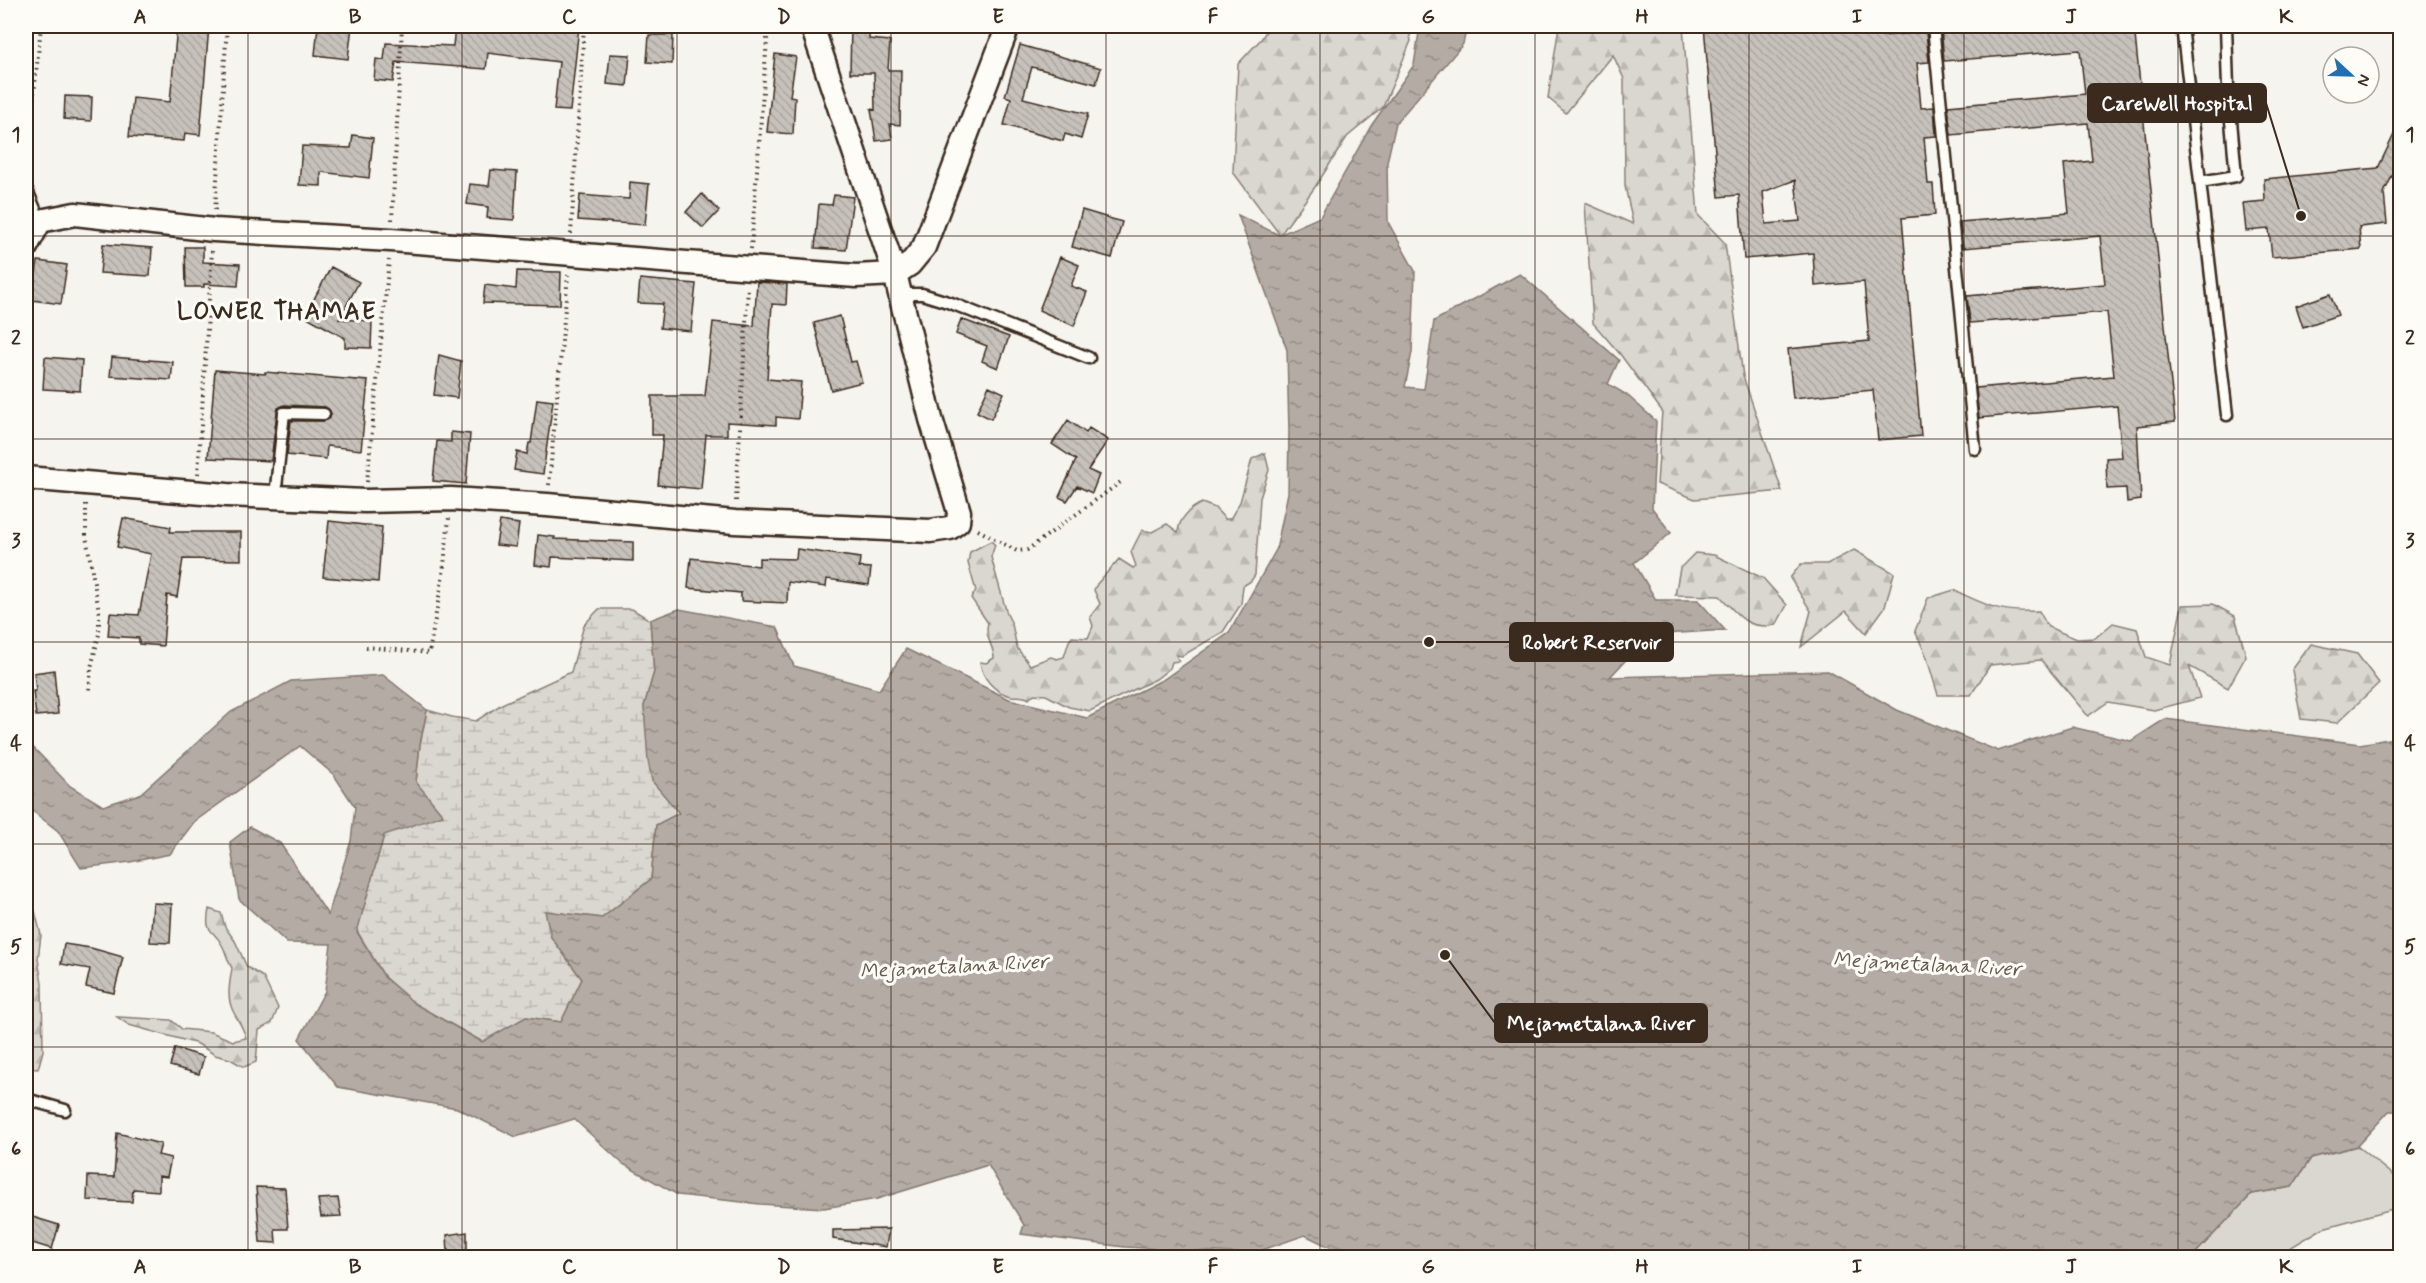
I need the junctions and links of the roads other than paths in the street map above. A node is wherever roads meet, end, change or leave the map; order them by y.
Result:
1 (813, 26) edge
2 (1008, 26) edge
3 (1933, 26) edge
4 (2182, 26) edge
5 (2226, 26) edge
6 (2200, 182) junction
7 (26, 188) edge
8 (40, 221) junction
9 (26, 247) edge
10 (898, 284) junction
11 (1089, 358) dead end
12 (324, 414) dead end
13 (2227, 415) dead end
14 (1975, 449) dead end
15 (26, 478) edge
16 (275, 497) junction
17 (26, 1099) edge
18 (65, 1110) dead end

1 - 10 street
2 - 10 street
3 - 14 lane
4 - 6 lane
5 - 6 lane
6 - 13 lane
7 - 8 lane
8 - 9 street
8 - 10 street
10 - 11 lane
10 - 16 street
12 - 16 lane
15 - 16 street
17 - 18 lane

